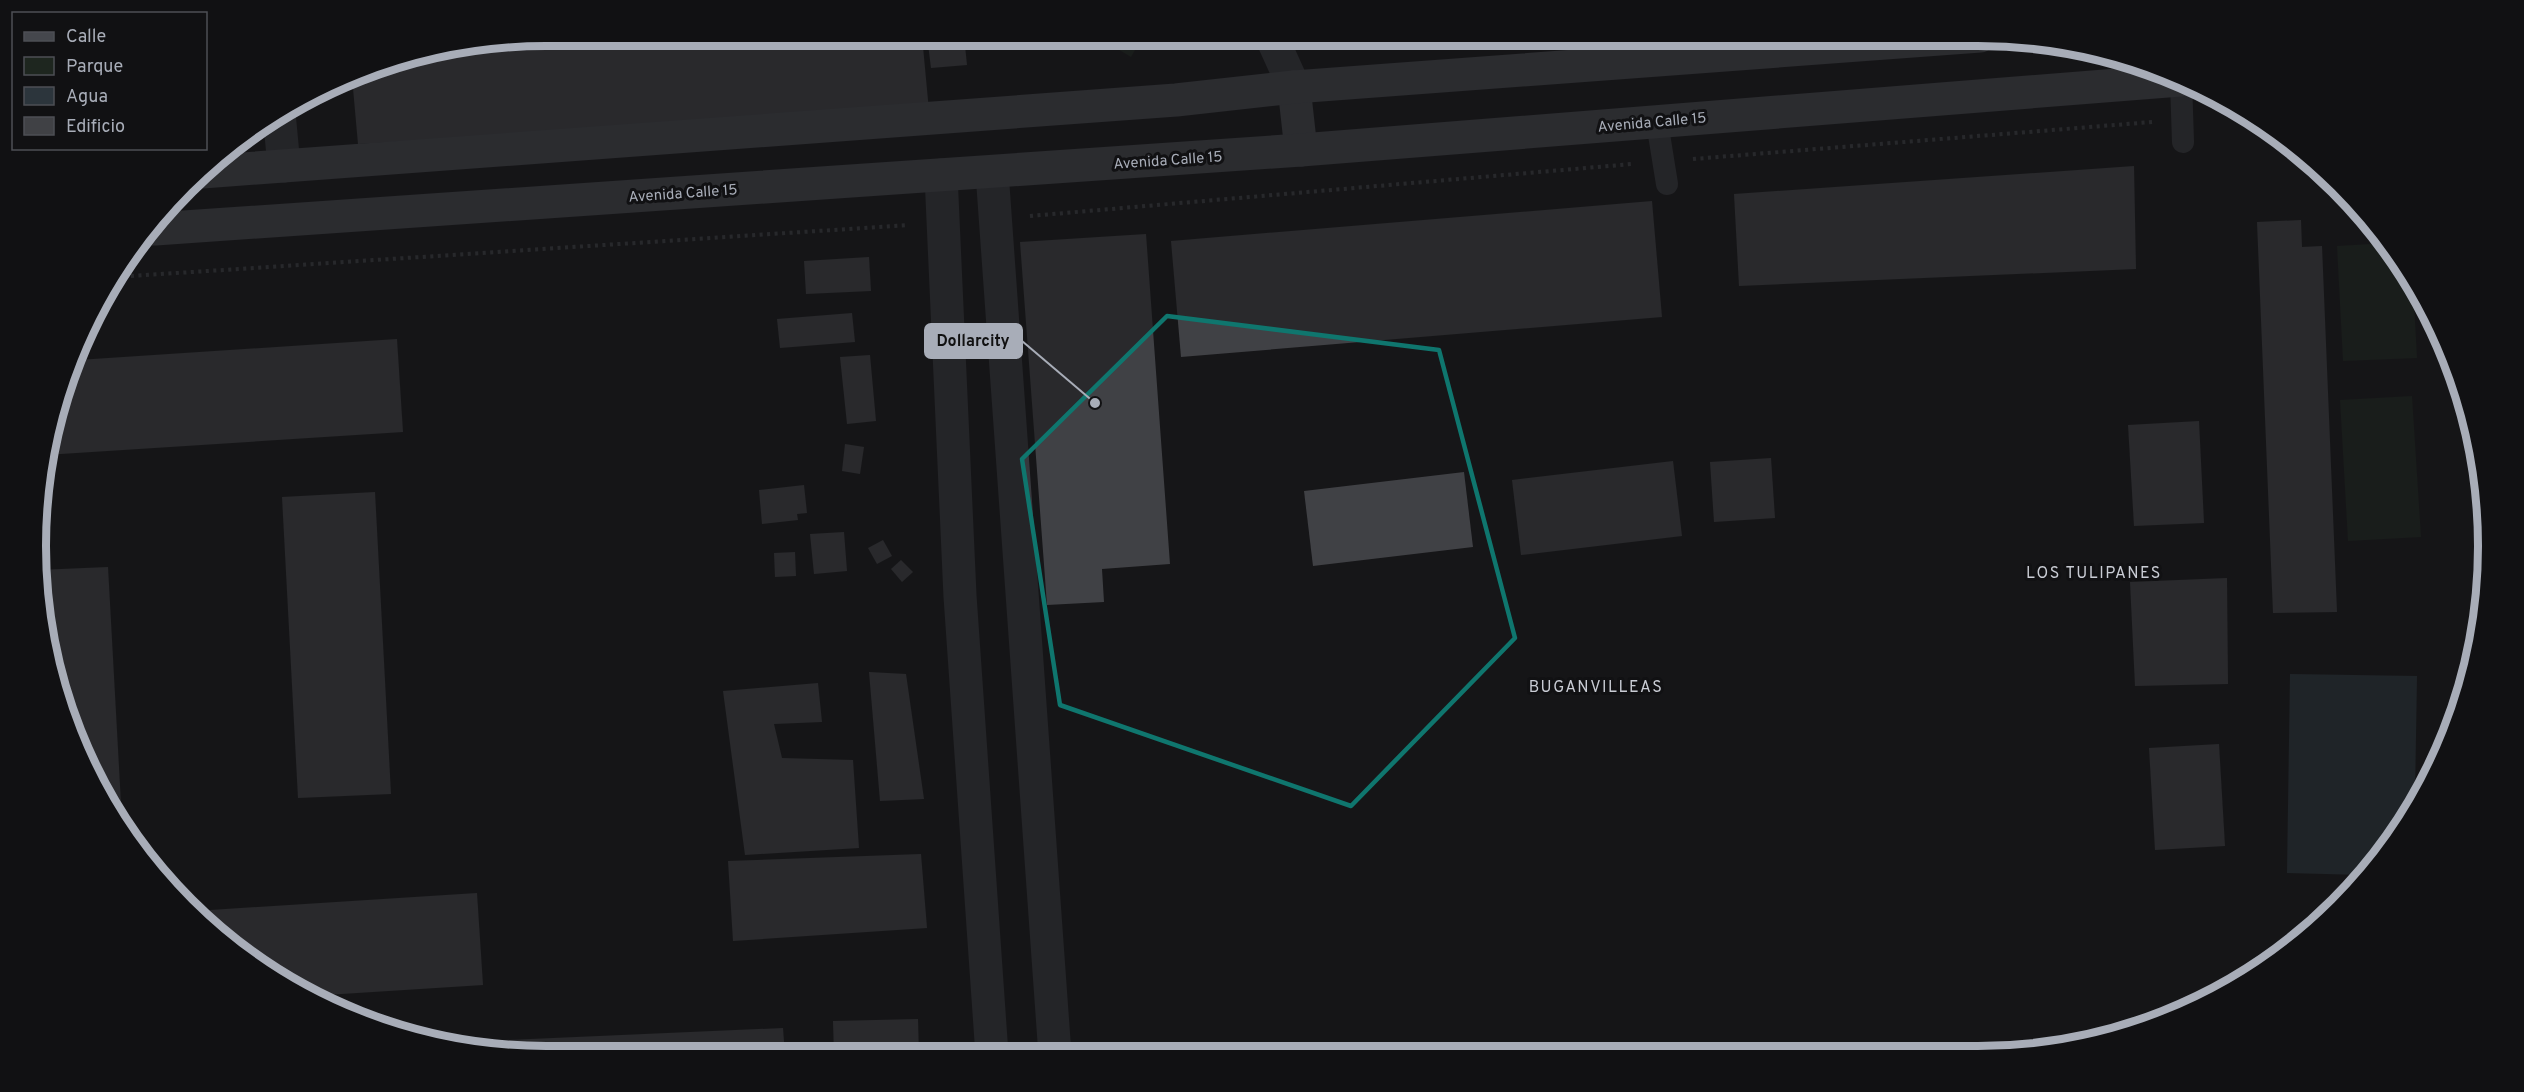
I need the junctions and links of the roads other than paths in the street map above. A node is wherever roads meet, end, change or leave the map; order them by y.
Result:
1 (1276, 46) edge
2 (1845, 46) edge
3 (2163, 82) edge
4 (1294, 87) junction
5 (2181, 90) edge
6 (1657, 122) junction
7 (280, 123) edge
8 (2183, 142) dead end
9 (1301, 150) junction
10 (285, 166) junction
11 (216, 171) edge
12 (993, 172) junction
13 (941, 175) junction
14 (1667, 184) dead end
15 (161, 229) edge
16 (991, 1046) edge
17 (1053, 1046) edge

1 - 4 street
2 - 4 main road
3 - 6 main road, Avenida Calle 15
4 - 9 main road
4 - 10 main road
5 - 8 lane
6 - 9 main road, Avenida Calle 15
6 - 14 lane
7 - 10 street
9 - 12 main road, Avenida Calle 15
10 - 11 main road
12 - 13 main road, Avenida Calle 15
12 - 17 street
13 - 15 main road, Avenida Calle 15
13 - 16 street

